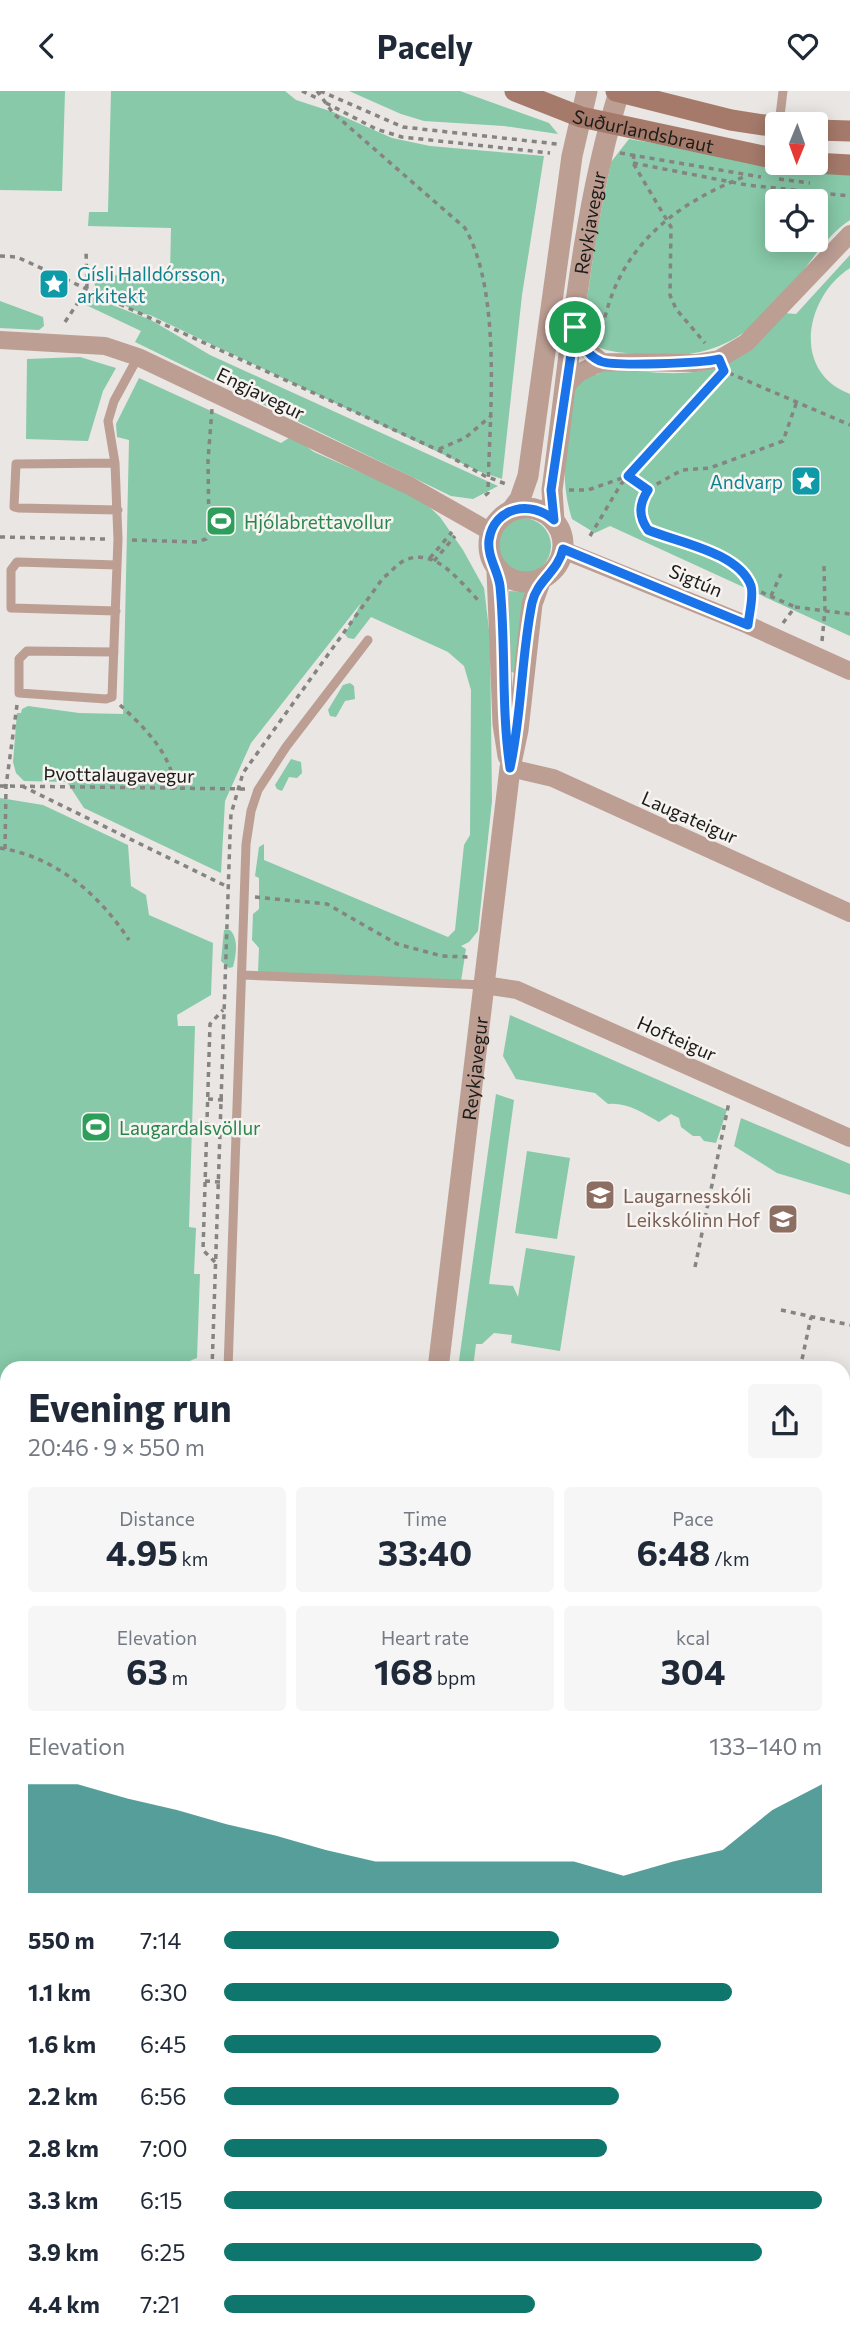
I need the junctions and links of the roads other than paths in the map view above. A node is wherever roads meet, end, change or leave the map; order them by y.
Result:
1 (514, 91) edge
2 (587, 91) edge
3 (618, 91) edge
4 (783, 91) edge
5 (780, 112) edge
6 (581, 117) junction
7 (609, 123) junction
8 (765, 124) edge
9 (828, 130) edge
10 (850, 131) edge
11 (765, 156) edge
12 (828, 164) edge
13 (850, 165) edge
14 (850, 235) edge
15 (575, 327) junction
16 (0, 340) edge
17 (600, 354) junction
18 (138, 357) junction
19 (566, 386) junction
20 (115, 463) junction
21 (118, 510) junction
22 (511, 511) junction
23 (554, 520) junction
24 (491, 532) junction
25 (563, 549) junction
26 (117, 565) junction
27 (498, 570) junction
28 (541, 579) junction
29 (116, 611) junction
30 (368, 640) dead end
31 (114, 652) junction
32 (850, 671) edge
33 (510, 768) junction
34 (850, 913) edge
35 (242, 975) junction
36 (484, 985) junction
37 (850, 1138) edge
38 (228, 1361) edge
39 (439, 1361) edge

1 - 6 main road, Suðurlandsbraut
2 - 6 street, Reykjavegur
3 - 7 street, Reykjavegur
3 - 8 main road, Suðurlandsbraut
4 - 5 lane
6 - 7 main road, Suðurlandsbraut
6 - 22 street, Reykjavegur
7 - 11 main road, Suðurlandsbraut
7 - 15 street, Reykjavegur
9 - 10 main road
12 - 13 main road
14 - 17 street
15 - 17 street
15 - 19 street, Reykjavegur
16 - 18 street, Engjavegur
17 - 19 street
18 - 20 lane
18 - 24 street, Engjavegur
19 - 23 street, Reykjavegur
20 - 21 lane
20 - 21 lane
21 - 26 lane
22 - 23 street
22 - 24 street
23 - 25 street
24 - 27 street
25 - 28 street
25 - 32 street, Sigtún
26 - 29 lane
26 - 29 lane
27 - 28 street
27 - 33 street, Reykjavegur
28 - 33 street, Reykjavegur
29 - 31 lane
30 - 35 lane
31 - 31 lane
33 - 34 street, Laugateigur
33 - 36 street, Reykjavegur
35 - 36 lane
35 - 38 lane
36 - 37 street, Hofteigur
36 - 39 street, Reykjavegur

